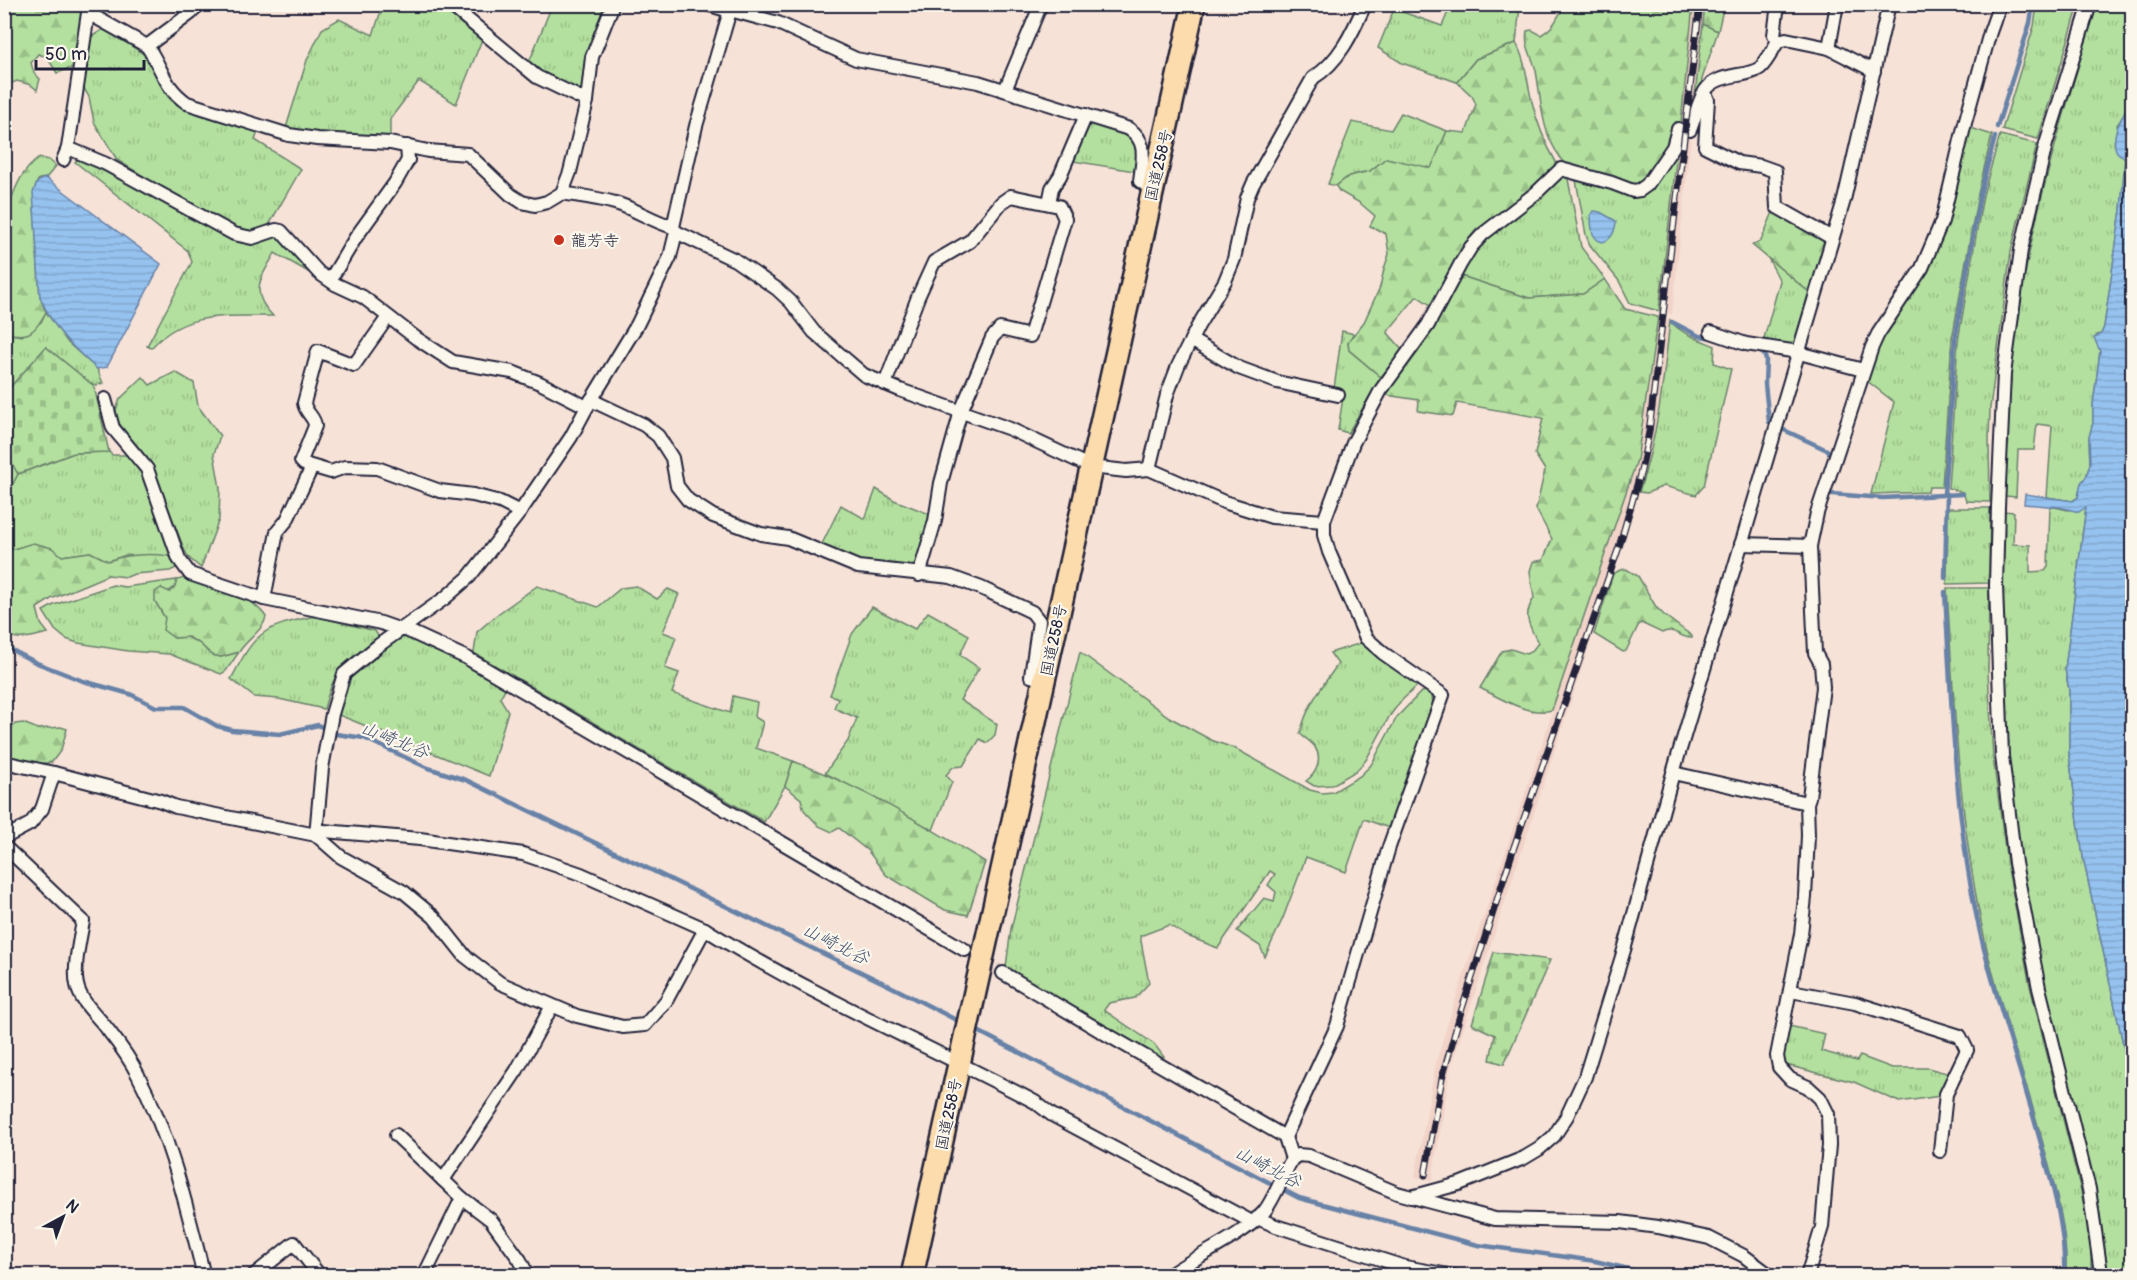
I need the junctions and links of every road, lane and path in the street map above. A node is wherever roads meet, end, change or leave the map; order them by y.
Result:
1 (198, 4) edge
2 (449, 4) edge
3 (613, 4) edge
4 (706, 4) edge
5 (1041, 4) edge
6 (1194, 4) edge
7 (1365, 4) edge
8 (1778, 4) edge
9 (1837, 4) edge
10 (1889, 4) edge
11 (2000, 4) edge
12 (2090, 4) edge
13 (731, 8) edge
14 (89, 9) edge
15 (1778, 41) junction
16 (147, 46) junction
17 (1829, 48) junction
18 (1874, 71) junction
19 (1005, 90) junction
20 (1705, 92) junction
21 (587, 101) junction
22 (1086, 115) junction
23 (406, 146) junction
24 (68, 148) junction
25 (63, 160) dead end
26 (1152, 190) junction
27 (562, 193) junction
28 (1048, 203) junction
29 (674, 230) junction
30 (1832, 238) junction
31 (330, 280) junction
32 (388, 317) junction
33 (1711, 332) dead end
34 (1191, 340) junction
35 (1798, 353) junction
36 (1863, 370) junction
37 (885, 384) junction
38 (1338, 395) dead end
39 (105, 399) dead end
40 (589, 403) junction
41 (961, 411) junction
42 (312, 467) junction
43 (1091, 467) junction
44 (1149, 469) junction
45 (520, 512) junction
46 (1324, 521) junction
47 (1741, 544) junction
48 (1810, 546) junction
49 (919, 575) junction
50 (264, 599) junction
51 (402, 630) junction
52 (1044, 680) junction
53 (4, 764) edge
54 (54, 773) junction
55 (1673, 773) junction
56 (1806, 803) junction
57 (316, 835) junction
58 (4, 838) edge
59 (4, 846) edge
60 (705, 929) junction
61 (965, 950) tunnel mouth
62 (1003, 973) tunnel mouth
63 (1791, 991) junction
64 (552, 1006) junction
65 (960, 1058) junction
66 (396, 1135) dead end
67 (1285, 1137) junction
68 (1940, 1151) dead end
69 (1292, 1159) junction
70 (443, 1180) junction
71 (1411, 1197) junction
72 (462, 1198) junction
73 (1257, 1217) junction
74 (204, 1275) edge
75 (253, 1275) edge
76 (320, 1275) edge
77 (424, 1275) edge
78 (528, 1275) edge
79 (912, 1275) edge
80 (1168, 1275) edge
81 (1454, 1275) edge
82 (1771, 1275) edge
83 (1807, 1275) edge
84 (2100, 1275) edge

1 - 16 street
2 - 21 street
3 - 21 street
4 - 13 street
5 - 19 street
6 - 26 highway, 国道258号
7 - 34 street
8 - 15 street
9 - 17 street
10 - 18 street
11 - 36 street
12 - 84 street
13 - 19 street
13 - 29 street
14 - 16 street
14 - 24 street
15 - 17 street
15 - 20 street
16 - 23 street
17 - 18 street
18 - 30 street
19 - 22 street
20 - 30 street
20 - 46 street
21 - 27 street
22 - 26 street
22 - 28 street
23 - 27 street
23 - 31 street
24 - 25 street
24 - 31 street
26 - 43 highway, 国道258号
27 - 29 street
28 - 37 street
28 - 41 street
29 - 37 street
29 - 40 street
30 - 35 street
31 - 32 street
32 - 40 street
32 - 42 street
33 - 35 street
34 - 38 street
34 - 44 street
35 - 36 street
35 - 47 street
36 - 48 street
37 - 41 street
39 - 50 street
40 - 45 street
40 - 49 street
41 - 43 street
41 - 49 street
42 - 45 street
42 - 50 street
43 - 44 street
43 - 52 highway, 国道258号
44 - 46 street
45 - 51 street
46 - 67 street
47 - 48 street
47 - 55 street
48 - 56 street
49 - 52 street
50 - 51 street
51 - 57 street
51 - 61 street
52 - 65 highway, 国道258号
53 - 54 street
54 - 57 street
54 - 58 street
55 - 56 street
55 - 71 street
56 - 63 street
57 - 60 street
57 - 64 street
59 - 74 street
60 - 64 street
60 - 65 street
62 - 67 street
63 - 68 street
63 - 83 street
64 - 70 street
65 - 73 street
65 - 79 highway, 国道258号
66 - 70 street
67 - 69 street
69 - 71 street
69 - 73 street
70 - 72 street
71 - 82 street
72 - 77 street
72 - 78 street
73 - 80 street
73 - 81 street
75 - 76 street

